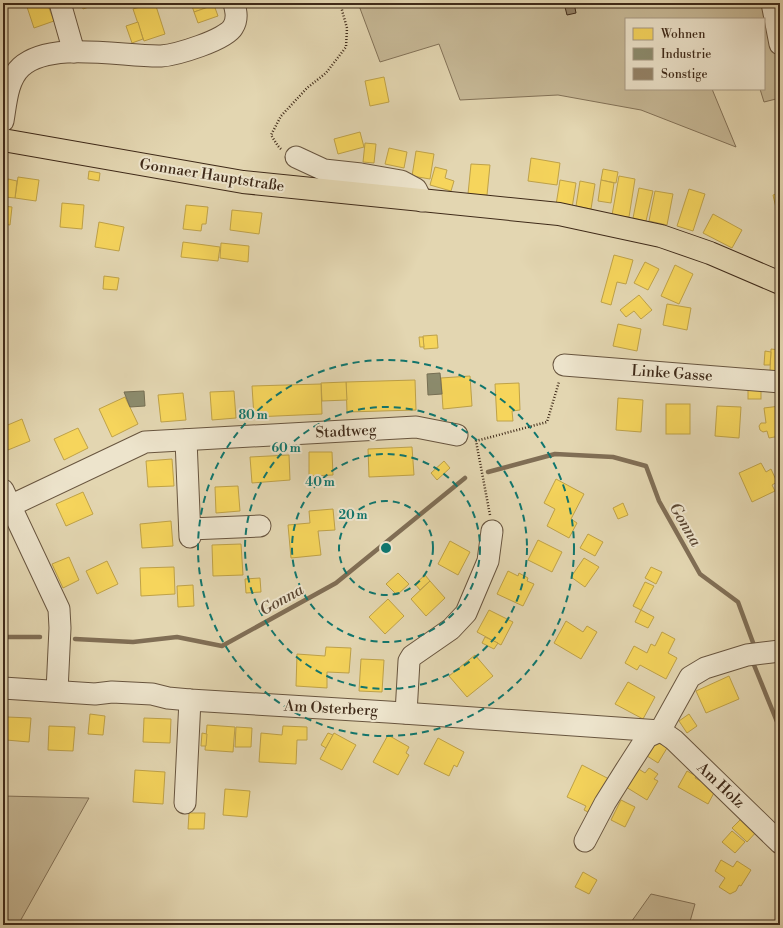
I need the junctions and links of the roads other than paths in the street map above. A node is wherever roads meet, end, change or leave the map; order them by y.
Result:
1 (60, 3) edge
2 (234, 3) edge
3 (772, 3) edge
4 (780, 44) edge
5 (74, 52) junction
6 (3, 121) edge
7 (3, 140) edge
8 (296, 157) road end
9 (422, 201) junction
10 (780, 283) edge
11 (564, 365) road end
12 (780, 382) edge
13 (457, 435) dead end
14 (186, 440) junction
15 (7, 498) edge
16 (260, 526) dead end
17 (492, 531) road end
18 (764, 653) edge
19 (3, 688) edge
20 (57, 691) junction
21 (190, 700) junction
22 (406, 713) junction
23 (660, 731) junction
24 (184, 803) dead end
25 (585, 841) dead end
26 (780, 843) edge

1 - 5 street
2 - 5 street
3 - 4 street
5 - 6 street
7 - 9 main road, Gonnaer Hauptstraße
8 - 9 street
9 - 10 main road, Gonnaer Hauptstraße
11 - 12 street, Linke Gasse
13 - 14 street, Stadtweg
14 - 15 street, Stadtweg
14 - 16 street
15 - 20 street
17 - 22 street
18 - 23 street
19 - 20 street, Am Osterberg
20 - 21 street, Am Osterberg
21 - 22 street, Am Osterberg
21 - 24 street
22 - 23 street, Am Osterberg
23 - 25 street
23 - 26 street, Am Holz

